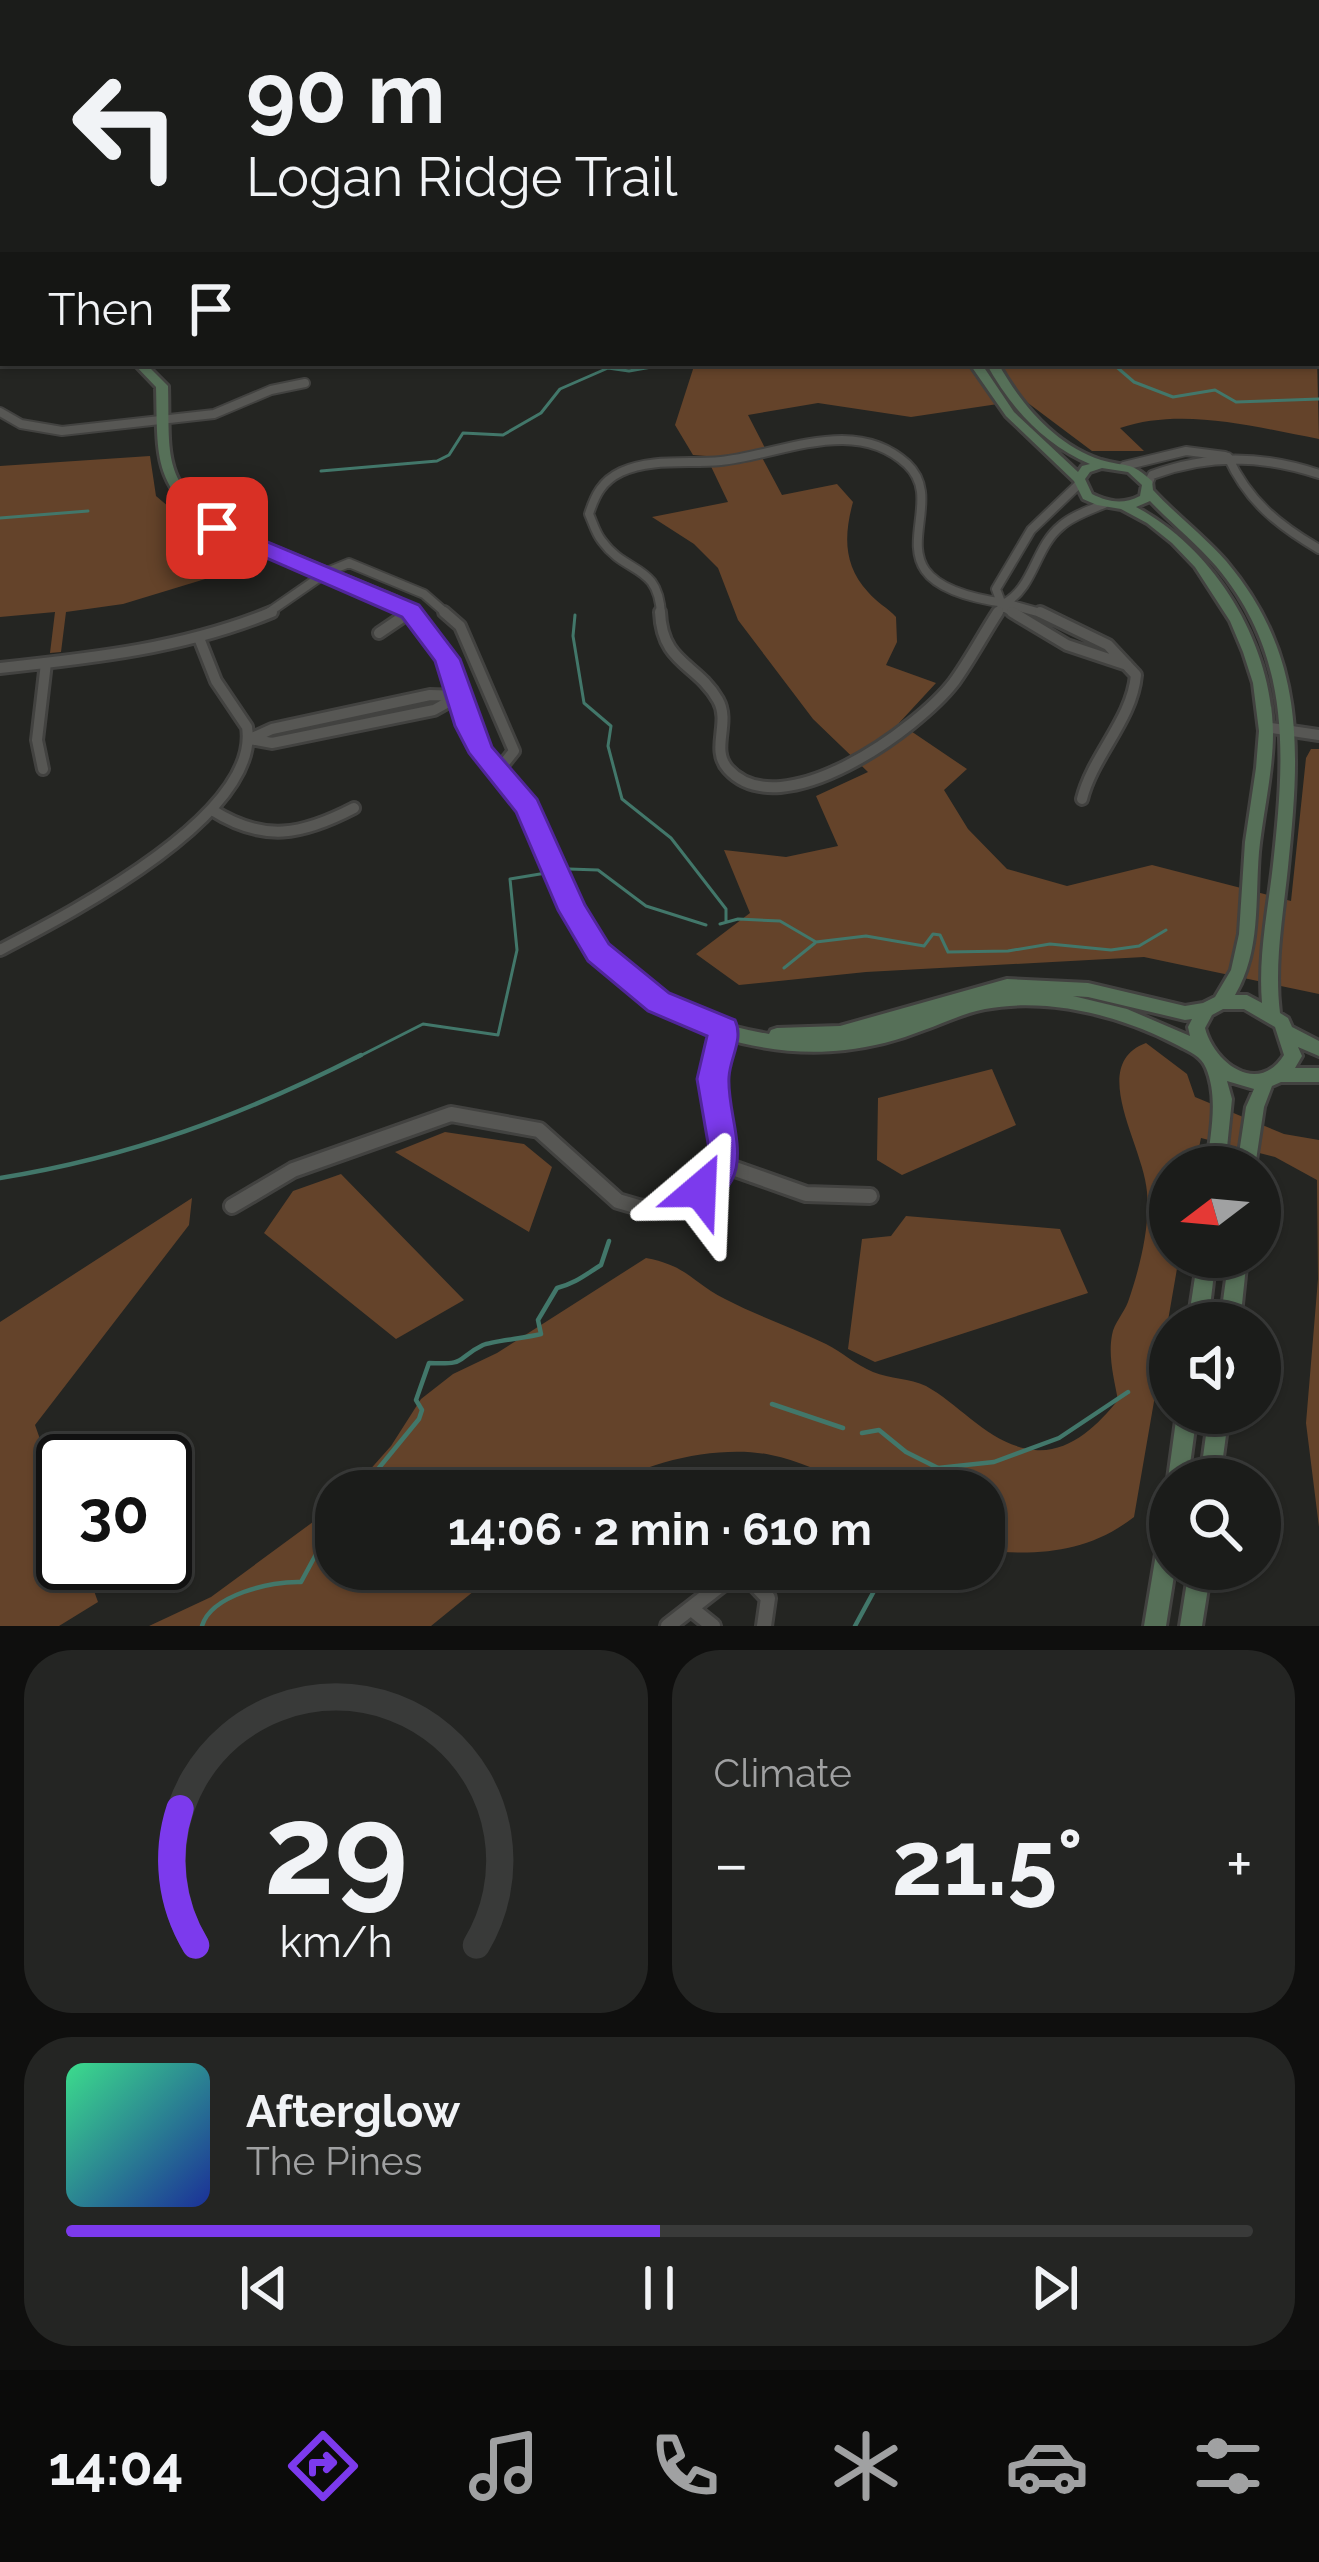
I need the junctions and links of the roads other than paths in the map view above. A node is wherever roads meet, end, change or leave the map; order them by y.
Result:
1 (142, 366) edge
2 (977, 366) edge
3 (994, 366) edge
4 (305, 383) dead end
5 (0, 412) edge
6 (161, 420) junction
7 (1228, 457) junction
8 (1101, 464) junction
9 (1124, 466) junction
10 (1319, 475) edge
11 (1079, 481) junction
12 (1148, 489) junction
13 (1104, 504) junction
14 (1124, 506) junction
15 (1319, 549) edge
16 (327, 572) junction
17 (1002, 605) junction
18 (411, 611) junction
19 (380, 633) dead end
20 (199, 638) junction
21 (46, 663) junction
22 (0, 668) edge
23 (459, 696) junction
24 (1265, 727) junction
25 (1292, 731) junction
26 (1319, 735) edge
27 (250, 739) junction
28 (43, 769) dead end
29 (497, 770) junction
30 (1082, 799) dead end
31 (354, 808) dead end
32 (212, 810) junction
33 (0, 950) edge
34 (1214, 1006) junction
35 (1272, 1014) junction
36 (724, 1030) junction
37 (1289, 1033) junction
38 (750, 1036) junction
39 (1319, 1049) edge
40 (1208, 1057) junction
41 (1319, 1076) edge
42 (1274, 1078) junction
43 (1218, 1146) edge
44 (1249, 1146) edge
45 (721, 1164) junction
46 (870, 1196) dead end
47 (232, 1206) dead end
48 (1161, 1590) edge
49 (1197, 1590) edge
50 (693, 1610) junction
51 (668, 1626) edge
52 (713, 1626) edge
53 (764, 1626) edge
54 (1155, 1626) edge
55 (1191, 1626) edge

1 - 6 main road
2 - 11 main road
3 - 8 main road
4 - 6 street
5 - 6 street
6 - 16 main road
7 - 9 street
7 - 10 street
7 - 12 street
7 - 15 street
8 - 9 main road
8 - 11 main road
9 - 12 main road
11 - 13 main road
11 - 17 street
12 - 14 main road
12 - 25 main road
13 - 14 main road
13 - 17 street
14 - 24 main road
16 - 18 main road
16 - 20 street
16 - 29 street
17 - 17 street
17 - 30 street
18 - 19 street
18 - 23 main road
20 - 21 street
20 - 27 street
21 - 22 street
21 - 28 street
23 - 27 street
23 - 29 main road
24 - 25 street
24 - 34 main road
25 - 26 street
25 - 35 main road
27 - 32 street
29 - 36 main road
31 - 32 street
32 - 33 street
34 - 35 main road
34 - 38 main road
34 - 40 main road
35 - 37 main road
36 - 38 main road
36 - 45 street
37 - 39 main road
37 - 42 main road
38 - 40 main road
40 - 42 main road
40 - 43 main road
41 - 42 main road
42 - 44 main road
45 - 46 street
45 - 47 street
48 - 54 main road
49 - 55 main road
50 - 51 street
50 - 52 street
50 - 53 street

